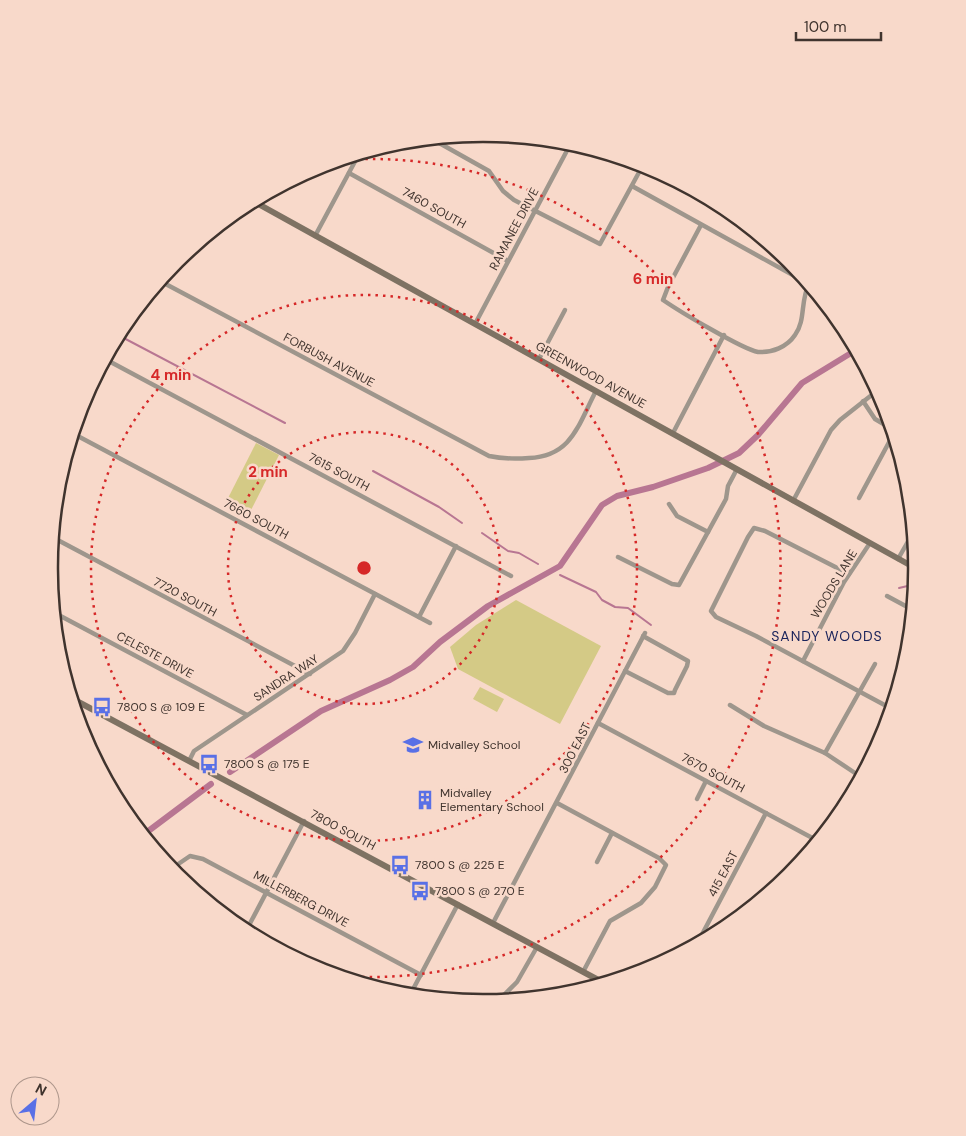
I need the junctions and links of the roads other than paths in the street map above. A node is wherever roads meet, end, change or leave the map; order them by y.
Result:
1 (442, 144) edge
2 (567, 151) edge
3 (355, 162) edge
4 (639, 172) edge
5 (349, 173) junction
6 (632, 186) junction
7 (261, 205) edge
8 (535, 211) junction
9 (701, 225) junction
10 (316, 236) junction
11 (508, 261) junction
12 (791, 274) edge
13 (166, 284) edge
14 (806, 291) edge
15 (565, 310) dead end
16 (475, 324) junction
17 (724, 335) junction
18 (539, 359) junction
19 (111, 362) edge
20 (596, 391) junction
21 (871, 395) edge
22 (863, 401) junction
23 (883, 423) edge
24 (673, 434) junction
25 (78, 436) edge
26 (889, 442) edge
27 (734, 468) junction
28 (859, 498) dead end
29 (793, 500) junction
30 (669, 504) dead end
31 (708, 532) junction
32 (58, 540) edge
33 (908, 542) edge
34 (870, 544) junction
35 (456, 546) junction
36 (618, 557) dead end
37 (898, 559) junction
38 (908, 565) edge
39 (849, 574) junction
40 (511, 576) dead end
41 (375, 594) junction
42 (887, 596) dead end
43 (907, 607) edge
44 (60, 616) edge
45 (419, 617) junction
46 (430, 623) dead end
47 (802, 661) junction
48 (875, 664) dead end
49 (625, 671) junction
50 (310, 674) junction
51 (860, 692) junction
52 (79, 702) edge
53 (730, 705) dead end
54 (886, 706) edge
55 (247, 715) junction
56 (598, 723) junction
57 (825, 753) junction
58 (189, 760) junction
59 (855, 773) edge
60 (706, 781) junction
61 (697, 799) dead end
62 (557, 803) junction
63 (766, 813) junction
64 (304, 821) junction
65 (612, 833) junction
66 (812, 838) edge
67 (597, 862) dead end
68 (177, 864) edge
69 (266, 893) junction
70 (458, 904) junction
71 (493, 923) junction
72 (250, 924) edge
73 (704, 931) edge
74 (537, 947) junction
75 (583, 972) junction
76 (421, 975) junction
77 (595, 978) edge
78 (414, 988) edge
79 (506, 993) edge

1 - 8 street
2 - 8 street, RAMANEE DRIVE
3 - 5 street
4 - 6 street
5 - 10 street
5 - 11 street, 7460 SOUTH
6 - 8 street
6 - 9 street
7 - 10 street, GREENWOOD AVENUE
8 - 11 street, RAMANEE DRIVE
9 - 12 street
9 - 17 street
10 - 16 street, GREENWOOD AVENUE
11 - 16 street, RAMANEE DRIVE
13 - 20 street, FORBUSH AVENUE
14 - 17 street
15 - 18 street
16 - 18 street, GREENWOOD AVENUE
17 - 24 street
18 - 20 street, GREENWOOD AVENUE
19 - 35 street, 7615 SOUTH
20 - 24 street, GREENWOOD AVENUE
21 - 22 street
22 - 23 street
22 - 29 street
24 - 27 street, GREENWOOD AVENUE
25 - 41 street, 7660 SOUTH
26 - 28 street
27 - 29 street, GREENWOOD AVENUE
27 - 31 street
29 - 34 street, GREENWOOD AVENUE
30 - 31 street
31 - 36 street
32 - 50 street, 7720 SOUTH
33 - 37 street
34 - 37 street, GREENWOOD AVENUE
34 - 39 street, WOODS LANE
35 - 40 street, 7615 SOUTH
35 - 45 street
37 - 38 street, GREENWOOD AVENUE
39 - 47 street, WOODS LANE
39 - 47 street
41 - 45 street, 7660 SOUTH
41 - 50 street, SANDRA WAY
42 - 43 street
44 - 55 street, CELESTE DRIVE
45 - 46 street, 7660 SOUTH
47 - 51 street
48 - 51 street
49 - 49 street, 300 EAST
49 - 56 street, 300 EAST
50 - 55 street, SANDRA WAY
51 - 54 street
51 - 57 street
52 - 58 street, 7800 SOUTH
53 - 57 street
55 - 58 street, SANDRA WAY
56 - 60 street, 7670 SOUTH
56 - 62 street, 300 EAST
57 - 59 street
58 - 64 street, 7800 SOUTH
60 - 61 street
60 - 63 street, 7670 SOUTH
62 - 65 street
62 - 71 street, 300 EAST
63 - 66 street, 7670 SOUTH
63 - 73 street, 415 EAST
64 - 69 street
64 - 70 street, 7800 SOUTH
65 - 67 street
65 - 75 street
68 - 69 street, MILLERBERG DRIVE
69 - 72 street
69 - 76 street, MILLERBERG DRIVE
70 - 71 street, 7800 SOUTH
70 - 76 street
71 - 74 street, 7800 SOUTH
74 - 75 street, 7800 SOUTH
74 - 79 street
75 - 77 street, 7800 SOUTH
76 - 78 street

